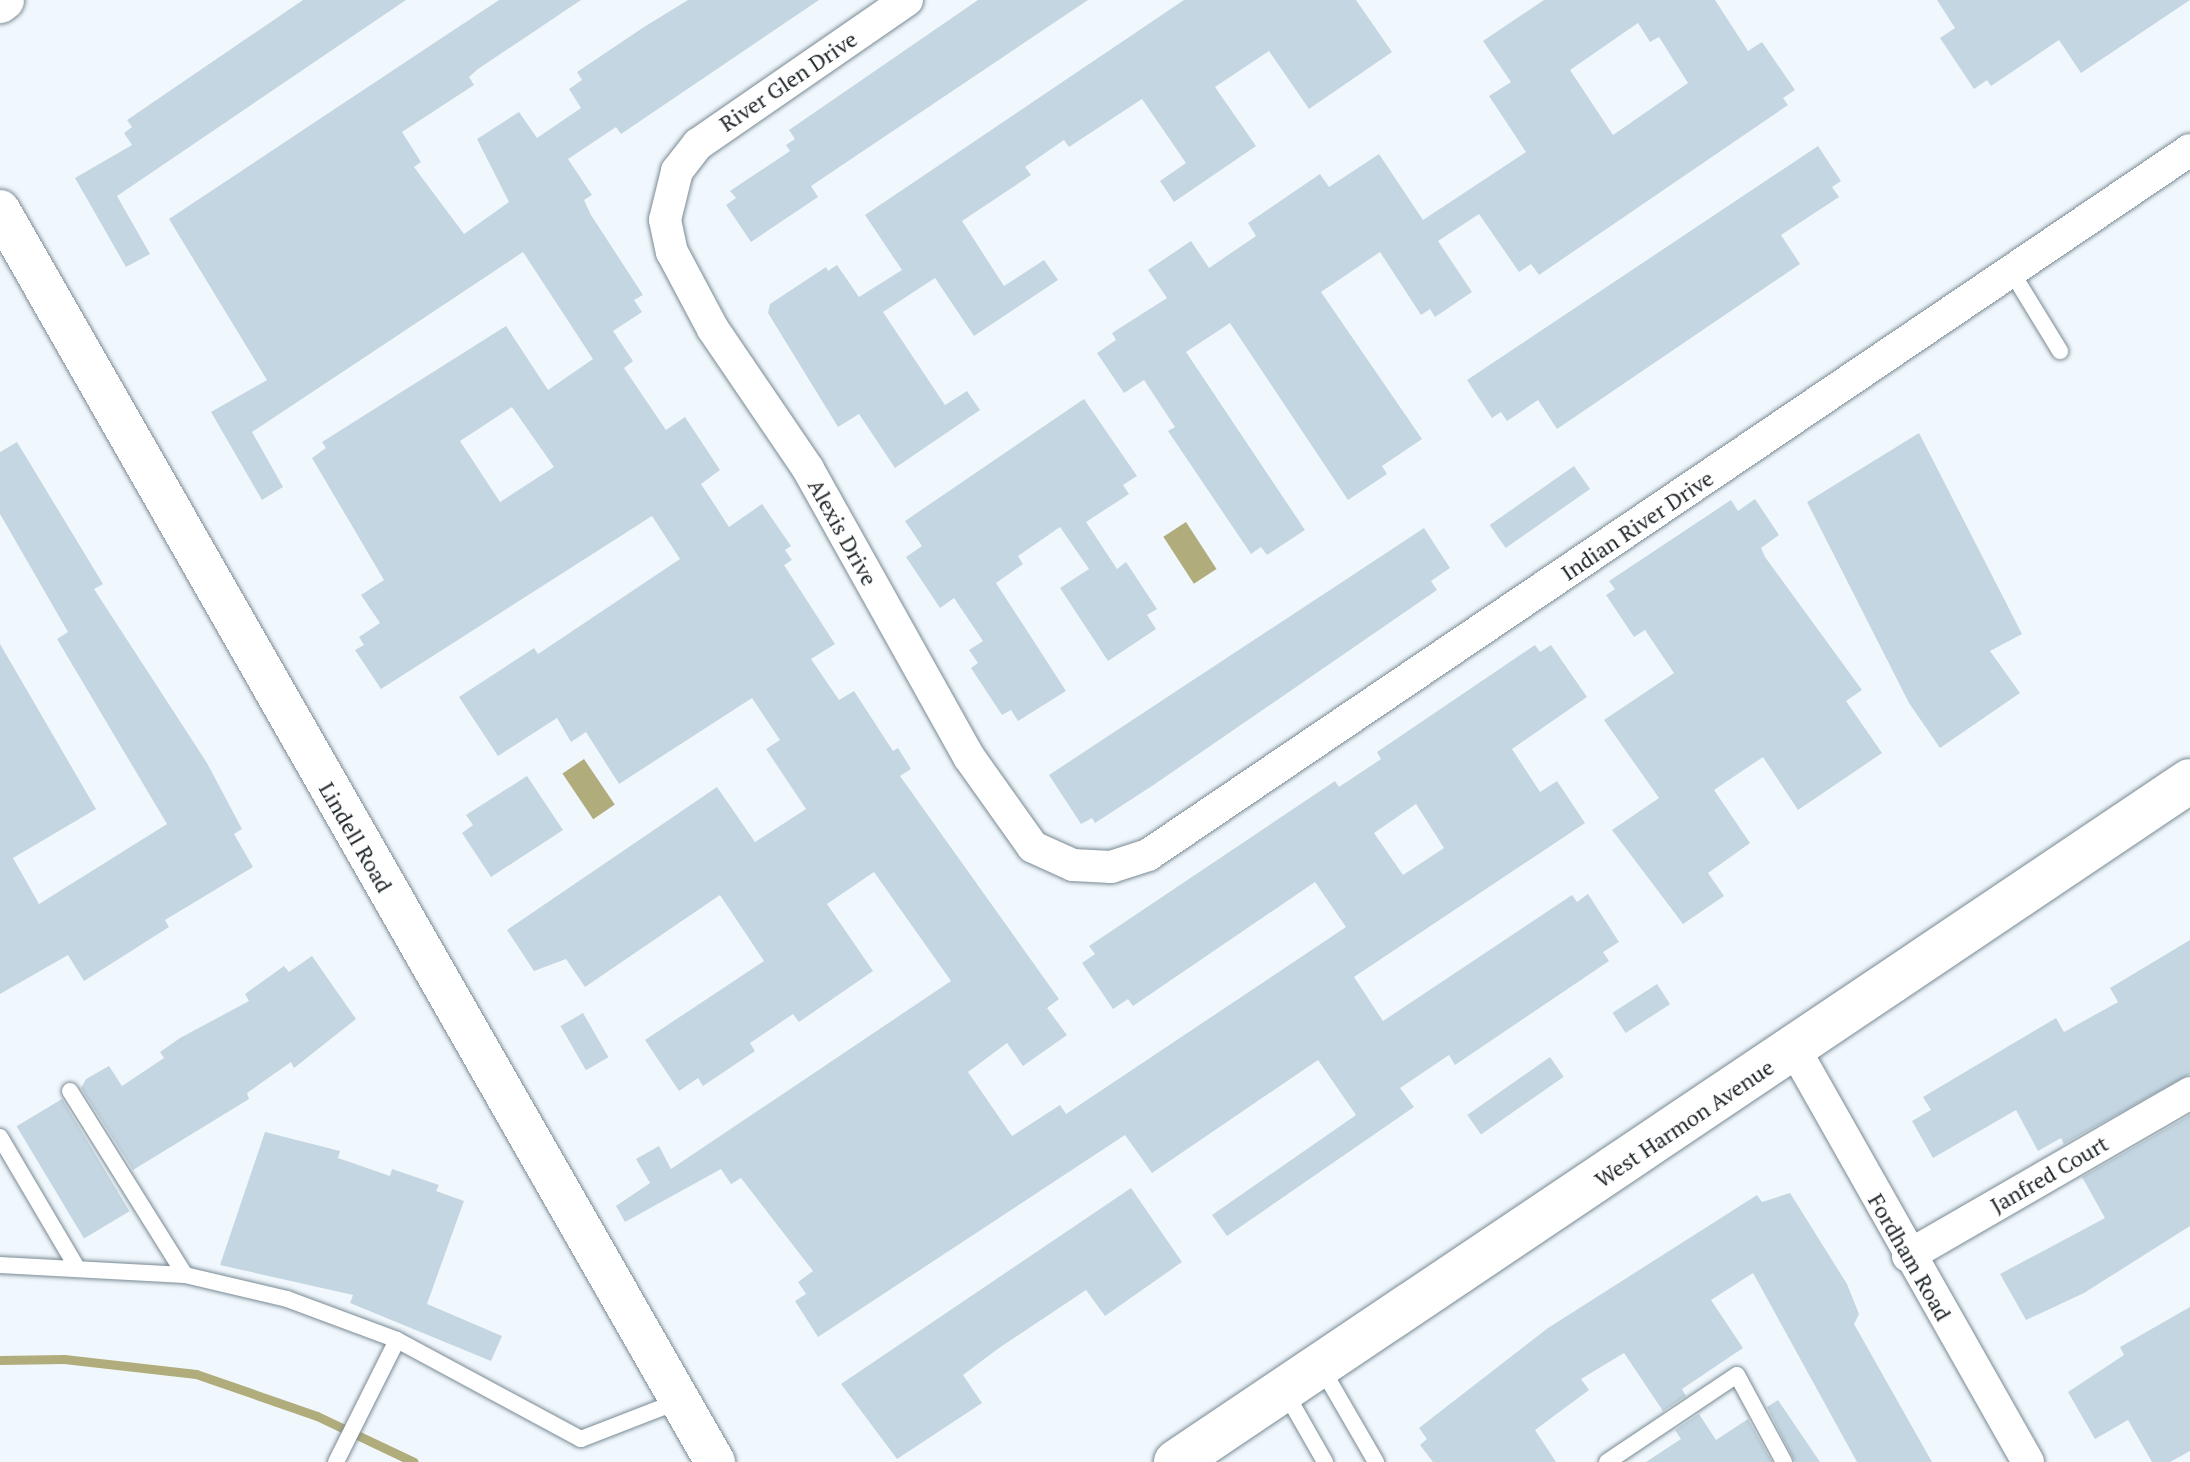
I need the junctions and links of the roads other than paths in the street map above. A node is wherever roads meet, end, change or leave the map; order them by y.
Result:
1 (907, 0) edge
2 (2190, 150) edge
3 (677, 171) joint
4 (0, 210) edge
5 (2011, 271) junction
6 (2060, 351) dead end
7 (2190, 781) edge
8 (1073, 865) joint
9 (1795, 1050) junction
10 (70, 1091) dead end
11 (2190, 1093) edge
12 (0, 1137) edge
13 (1908, 1256) junction
14 (0, 1265) edge
15 (76, 1266) junction
16 (185, 1275) junction
17 (397, 1340) junction
18 (1320, 1365) junction
19 (1283, 1389) junction
20 (679, 1401) junction
21 (336, 1462) edge
22 (715, 1462) edge
23 (1176, 1462) edge
24 (1325, 1462) edge
25 (1376, 1462) edge
26 (1607, 1462) edge
27 (1784, 1462) edge
28 (2028, 1462) edge

1 - 3 street, River Glen Drive
2 - 5 street, Indian River Drive
3 - 8 street, Alexis Drive
4 - 20 street, Lindell Road
5 - 6 lane
5 - 8 street, Indian River Drive
7 - 9 main road, West Harmon Avenue
9 - 13 street, Fordham Road
9 - 18 main road, West Harmon Avenue
10 - 16 lane
11 - 13 street, Janfred Court
12 - 15 lane
13 - 28 street, Fordham Road
14 - 15 lane
15 - 16 lane
16 - 17 lane
17 - 20 lane
17 - 21 lane
18 - 19 main road, West Harmon Avenue
18 - 25 lane
19 - 23 main road, West Harmon Avenue
19 - 24 lane
20 - 22 street, Lindell Road
26 - 27 lane

